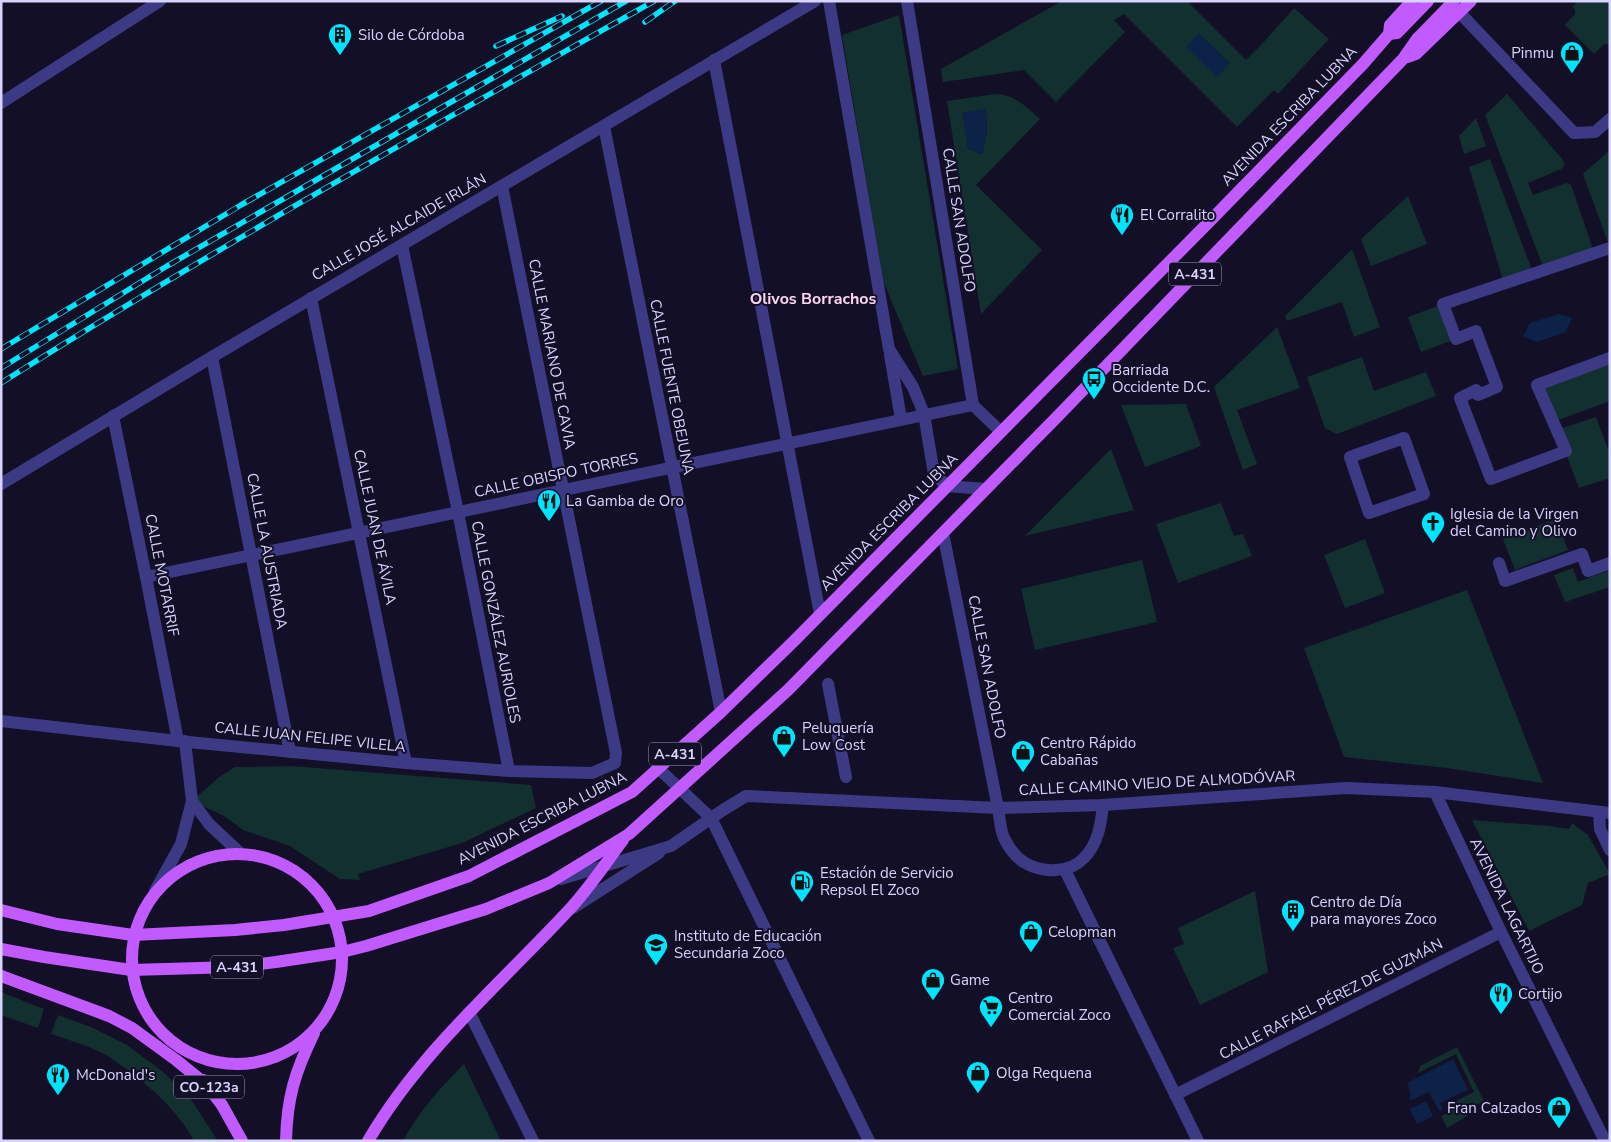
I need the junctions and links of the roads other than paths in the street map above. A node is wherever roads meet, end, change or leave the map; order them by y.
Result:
1 (160, 1) edge
2 (815, 1) edge
3 (829, 1) edge
4 (907, 1) edge
5 (1412, 1) edge
6 (1428, 1) edge
7 (1471, 1) edge
8 (1456, 7) edge
9 (1390, 34) junction
10 (714, 60) junction
11 (1, 103) edge
12 (1610, 119) edge
13 (604, 126) junction
14 (502, 186) junction
15 (402, 245) junction
16 (1610, 248) edge
17 (311, 298) junction
18 (889, 349) junction
19 (212, 357) junction
20 (1610, 358) edge
21 (973, 405) junction
22 (924, 414) junction
23 (113, 416) junction
24 (901, 419) junction
25 (1001, 432) junction
26 (788, 442) junction
27 (1350, 457) joint
28 (672, 468) junction
29 (1, 484) edge
30 (947, 486) junction
31 (986, 489) junction
32 (562, 490) junction
33 (458, 512) junction
34 (359, 533) junction
35 (943, 533) junction
36 (251, 554) junction
37 (1499, 562) dead end
38 (1610, 563) edge
39 (146, 577) junction
40 (820, 614) junction
41 (828, 684) dead end
42 (721, 712) junction
43 (1, 721) edge
44 (181, 741) junction
45 (290, 752) junction
46 (406, 763) junction
47 (615, 763) joint
48 (659, 769) junction
49 (509, 771) junction
50 (846, 777) dead end
51 (679, 788) junction
52 (1435, 792) junction
53 (192, 801) junction
54 (1103, 805) junction
55 (998, 808) junction
56 (1604, 813) edge
57 (711, 818) junction
58 (628, 834) junction
59 (671, 846) junction
60 (1610, 850) edge
61 (240, 853) junction
62 (604, 865) junction
63 (1065, 870) junction
64 (549, 882) junction
65 (155, 891) junction
66 (1, 910) edge
67 (568, 911) junction
68 (334, 917) junction
69 (1501, 932) junction
70 (133, 935) junction
71 (1, 948) edge
72 (342, 952) junction
73 (131, 970) junction
74 (1, 976) edge
75 (469, 1012) junction
76 (317, 1027) junction
77 (168, 1038) junction
78 (208, 1086) junction
79 (1175, 1095) junction
80 (242, 1141) edge
81 (286, 1141) edge
82 (368, 1141) edge
83 (533, 1141) edge
84 (869, 1141) edge
85 (1198, 1141) edge
86 (1605, 1141) edge

1 - 11 street
2 - 10 street, CALLE JOSÉ ALCAIDE IRLÁN
3 - 18 street
4 - 21 street, CALLE SAN ADOLFO
5 - 9 main road, AVENIDA ESCRIBA LUBNA
6 - 9 main road, AVENIDA ESCRIBA LUBNA / A-431
7 - 8 main road
8 - 12 street
8 - 31 main road, A-431
9 - 25 main road, AVENIDA ESCRIBA LUBNA / A-431
10 - 13 street, CALLE JOSÉ ALCAIDE IRLÁN
10 - 26 street
13 - 14 street, CALLE JOSÉ ALCAIDE IRLÁN
13 - 28 street, CALLE FUENTE OBEJUNA
14 - 15 street, CALLE JOSÉ ALCAIDE IRLÁN
14 - 32 street, CALLE MARIANO DE CAVIA
15 - 17 street, CALLE JOSÉ ALCAIDE IRLÁN
15 - 33 street, CALLE GONZÁLEZ AURIOLES
16 - 20 street
17 - 19 street, CALLE JOSÉ ALCAIDE IRLÁN
17 - 34 street, CALLE JUAN DE ÁVILA
18 - 22 street
18 - 24 street
19 - 23 street, CALLE JOSÉ ALCAIDE IRLÁN
19 - 36 street, CALLE LA AUSTRIADA
21 - 22 street, CALLE OBISPO TORRES
21 - 25 street
22 - 24 street, CALLE OBISPO TORRES
22 - 30 street
23 - 29 street, CALLE JOSÉ ALCAIDE IRLÁN
23 - 39 street, CALLE MOTARRIF
24 - 26 street, CALLE OBISPO TORRES
25 - 30 main road, AVENIDA ESCRIBA LUBNA / A-431
26 - 28 street, CALLE OBISPO TORRES
26 - 40 street
27 - 27 street
28 - 32 street, CALLE OBISPO TORRES
28 - 42 street, CALLE FUENTE OBEJUNA
30 - 31 street
30 - 40 main road, AVENIDA ESCRIBA LUBNA / A-431
31 - 35 main road, A-431
32 - 33 street, CALLE OBISPO TORRES
32 - 47 street, CALLE MARIANO DE CAVIA
33 - 34 street, CALLE OBISPO TORRES
33 - 49 street, CALLE GONZÁLEZ AURIOLES
34 - 36 street, CALLE OBISPO TORRES
34 - 46 street, CALLE JUAN DE ÁVILA
35 - 51 main road, A-431
35 - 55 street, CALLE SAN ADOLFO
36 - 39 street, CALLE OBISPO TORRES
36 - 45 street, CALLE LA AUSTRIADA
37 - 38 street
39 - 44 street, CALLE MOTARRIF
40 - 42 main road, AVENIDA ESCRIBA LUBNA / A-431
41 - 50 street
42 - 48 main road, AVENIDA ESCRIBA LUBNA / A-431
43 - 44 street, CALLE JUAN FELIPE VILELA
44 - 45 street, CALLE JUAN FELIPE VILELA
44 - 53 street, CALLE MOTARRIF
45 - 46 street, CALLE JUAN FELIPE VILELA
46 - 49 street, CALLE JUAN FELIPE VILELA
47 - 49 street, CALLE JUAN FELIPE VILELA
48 - 51 street
48 - 68 main road, AVENIDA ESCRIBA LUBNA / A-431
51 - 57 street
51 - 58 main road, A-431
52 - 54 street, CALLE CAMINO VIEJO DE ALMODÓVAR
52 - 56 street, CALLE CAMINO VIEJO DE ALMODÓVAR
52 - 69 street, AVENIDA LAGARTIJO
53 - 61 street
53 - 65 street
54 - 55 street, CALLE CAMINO VIEJO DE ALMODÓVAR
54 - 63 street
55 - 57 street, CALLE CAMINO VIEJO DE ALMODÓVAR
55 - 63 street, CALLE SAN ADOLFO
56 - 60 street
57 - 59 street
57 - 84 street
58 - 62 main road
58 - 64 main road, A-431
59 - 62 street
59 - 67 street
61 - 65 main road
61 - 68 main road
62 - 64 street
62 - 67 main road
63 - 79 street
64 - 72 main road, A-431
65 - 70 main road
66 - 70 main road, A-431
67 - 75 main road
68 - 70 main road, A-431
68 - 72 main road
69 - 79 street, CALLE RAFAEL PÉREZ DE GUZMÁN
69 - 86 street, AVENIDA LAGARTIJO
70 - 73 main road
71 - 73 main road, A-431
72 - 73 main road, A-431
72 - 76 main road
73 - 77 main road
74 - 78 main road
75 - 82 main road
75 - 83 street
76 - 77 main road
76 - 81 main road
77 - 78 main road, CO-123a
78 - 80 main road, CO-123a
79 - 85 street

